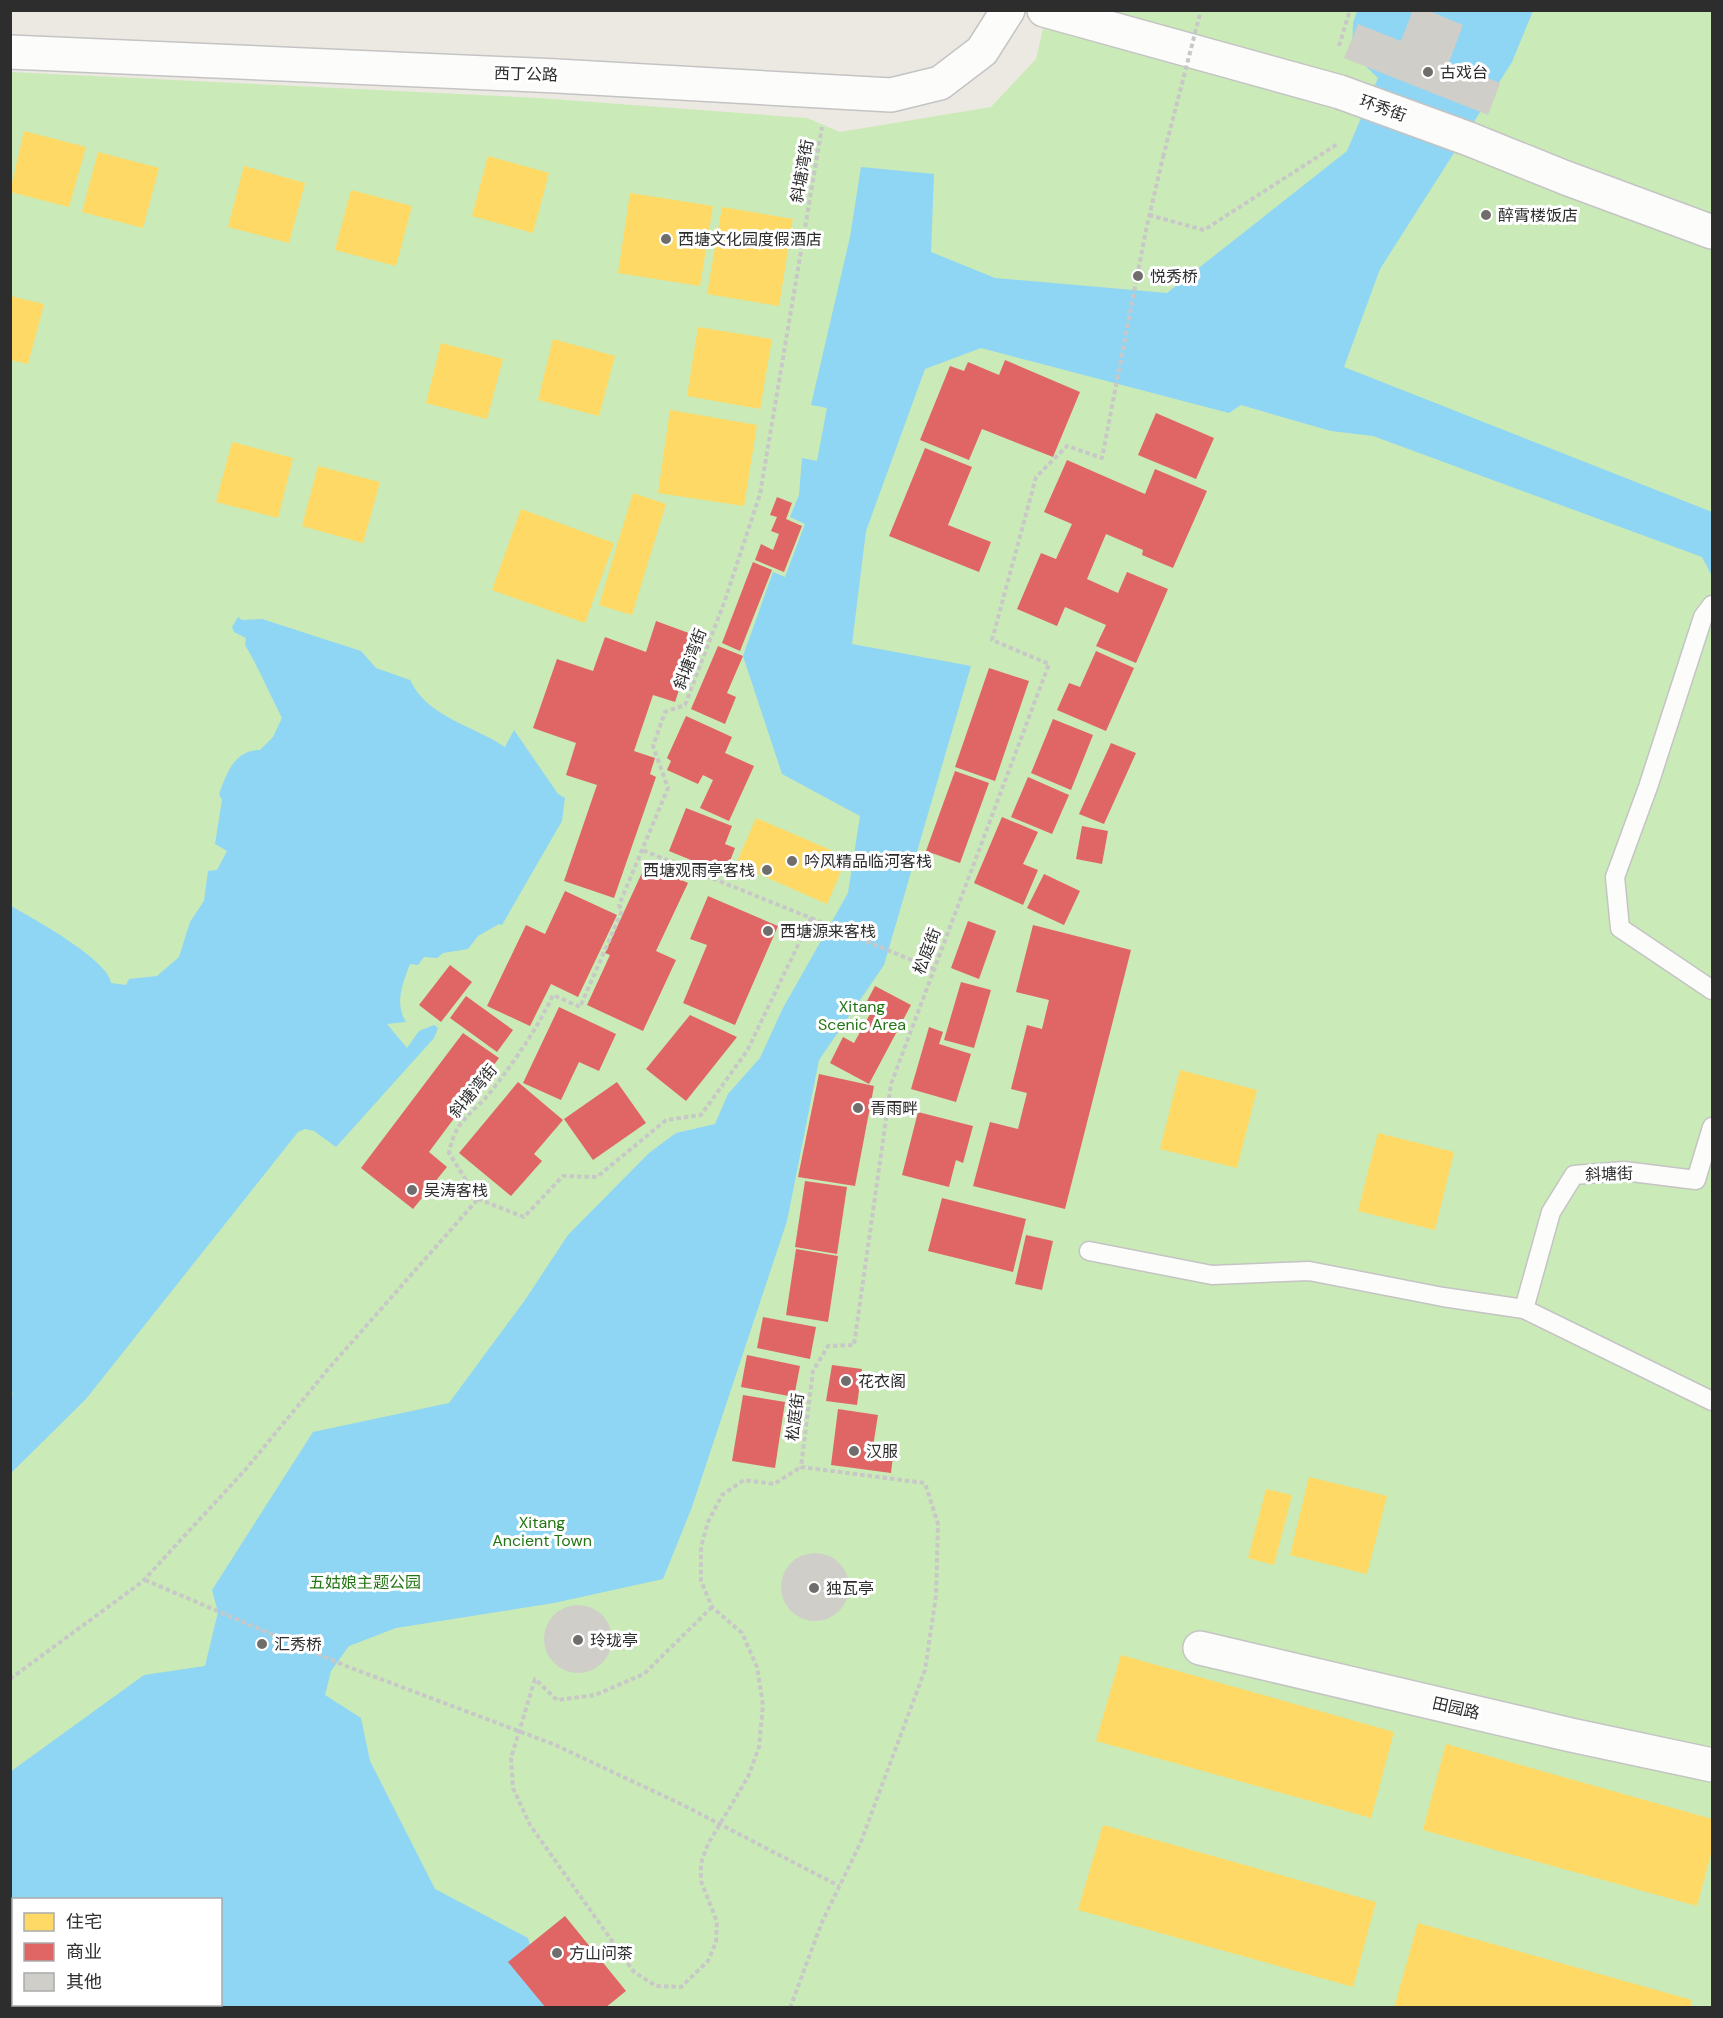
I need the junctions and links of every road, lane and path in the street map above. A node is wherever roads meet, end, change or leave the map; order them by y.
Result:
1 (1008, 10) edge
2 (1044, 10) edge
3 (1201, 10) edge
4 (1350, 10) edge
5 (1339, 46) dead end
6 (10, 52) edge
7 (829, 91) junction
8 (1339, 143) dead end
9 (1149, 215) junction
10 (1713, 232) edge
11 (1708, 611) edge
12 (642, 850) junction
13 (811, 918) junction
14 (933, 969) junction
15 (1713, 990) edge
16 (1713, 1127) edge
17 (478, 1199) junction
18 (1089, 1251) dead end
19 (1524, 1310) junction
20 (1713, 1401) edge
21 (801, 1467) junction
22 (145, 1580) junction
23 (712, 1607) junction
24 (1200, 1648) dead end
25 (10, 1679) edge
26 (518, 1730) junction
27 (1713, 1765) edge
28 (720, 1825) junction
29 (839, 1886) junction
30 (790, 2007) edge

1 - 7 street, 西丁公路
2 - 10 street, 环秀街, bridge
3 - 9 path, bridge
4 - 5 path
6 - 7 street, 西丁公路
7 - 12 path, 斜塘湾街
8 - 9 path
9 - 14 path, 松庭街
11 - 15 lane
12 - 13 path
12 - 17 path, 斜塘湾街
13 - 14 path
13 - 17 path
14 - 21 path, 松庭街
16 - 19 lane, 斜塘街
17 - 22 path
18 - 19 lane
19 - 20 lane
21 - 23 path
21 - 29 path
22 - 25 path
22 - 26 path
23 - 26 path
23 - 28 path
24 - 27 street, 田园路
26 - 28 path
26 - 28 path
28 - 29 path
29 - 30 path

